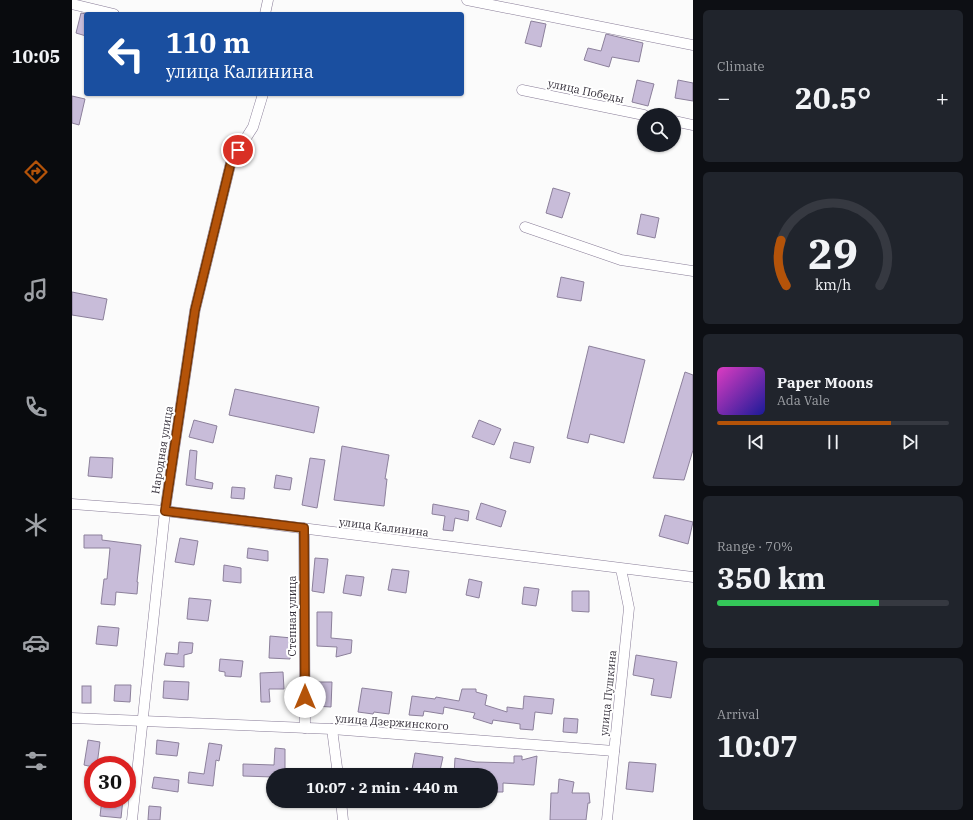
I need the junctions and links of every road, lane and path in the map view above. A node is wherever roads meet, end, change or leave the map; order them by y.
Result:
1 (268, 0) edge
2 (467, 0) edge
3 (72, 4) edge
4 (106, 12) edge
5 (265, 12) edge
6 (693, 45) edge
7 (522, 90) dead end
8 (262, 96) edge
9 (637, 114) edge
10 (681, 122) edge
11 (693, 125) edge
12 (525, 227) dead end
13 (693, 271) edge
14 (72, 504) edge
15 (165, 511) junction
16 (304, 528) junction
17 (621, 569) junction
18 (693, 577) edge
19 (72, 718) edge
20 (143, 722) junction
21 (305, 728) junction
22 (332, 729) junction
23 (614, 751) junction
24 (337, 768) edge
25 (342, 808) edge
26 (132, 820) edge
27 (343, 820) edge
28 (607, 820) edge

1 - 5 street
2 - 6 street
3 - 4 street
7 - 9 street, улица Победы
8 - 15 street, Народная улица
10 - 11 street
12 - 13 street
14 - 15 street, улица Калинина
15 - 16 street, улица Калинина
15 - 20 street, Народная улица
16 - 17 street, улица Калинина
16 - 21 street, Степная улица
17 - 18 street, улица Калинина
17 - 23 street, улица Пушкина
19 - 20 street, улица Дзержинского
20 - 21 street, улица Дзержинского
20 - 26 street, Народная улица
21 - 22 street, улица Дзержинского
22 - 23 street, улица Дзержинского
22 - 24 street
23 - 28 street, улица Пушкина
25 - 27 street

